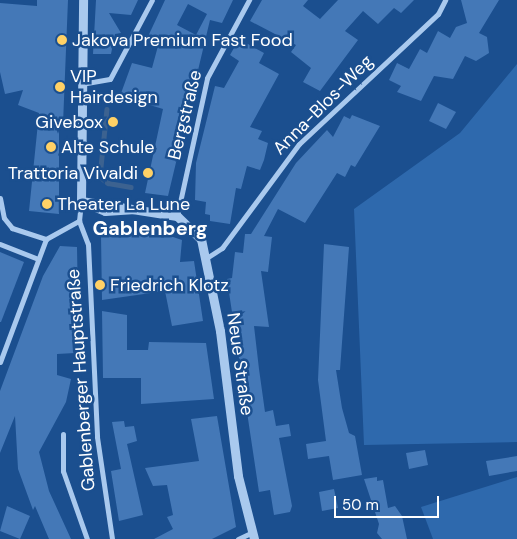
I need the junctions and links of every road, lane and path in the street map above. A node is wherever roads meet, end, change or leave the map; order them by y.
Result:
1 (83, 0) edge
2 (152, 0) edge
3 (249, 0) edge
4 (445, 0) edge
5 (80, 84) junction
6 (0, 198) edge
7 (81, 200) junction
8 (177, 216) junction
9 (79, 221) junction
10 (46, 239) junction
11 (0, 244) edge
12 (208, 257) junction
13 (38, 259) junction
14 (0, 362) edge
15 (63, 434) dead end
16 (253, 536) edge
17 (87, 539) edge
18 (112, 539) edge
19 (238, 539) edge

1 - 5 street
2 - 5 street
3 - 8 street, Bergstraße
4 - 12 street, Anna-Blos-Weg
5 - 7 street
6 - 10 street
7 - 8 street
7 - 9 street
8 - 12 street, Neue Straße
9 - 10 street
9 - 18 street, Gablenberger Hauptstraße
10 - 13 street
11 - 13 street
12 - 16 street, Neue Straße
13 - 14 street
15 - 17 street, Gablenberger Hauptstraße
16 - 19 street

